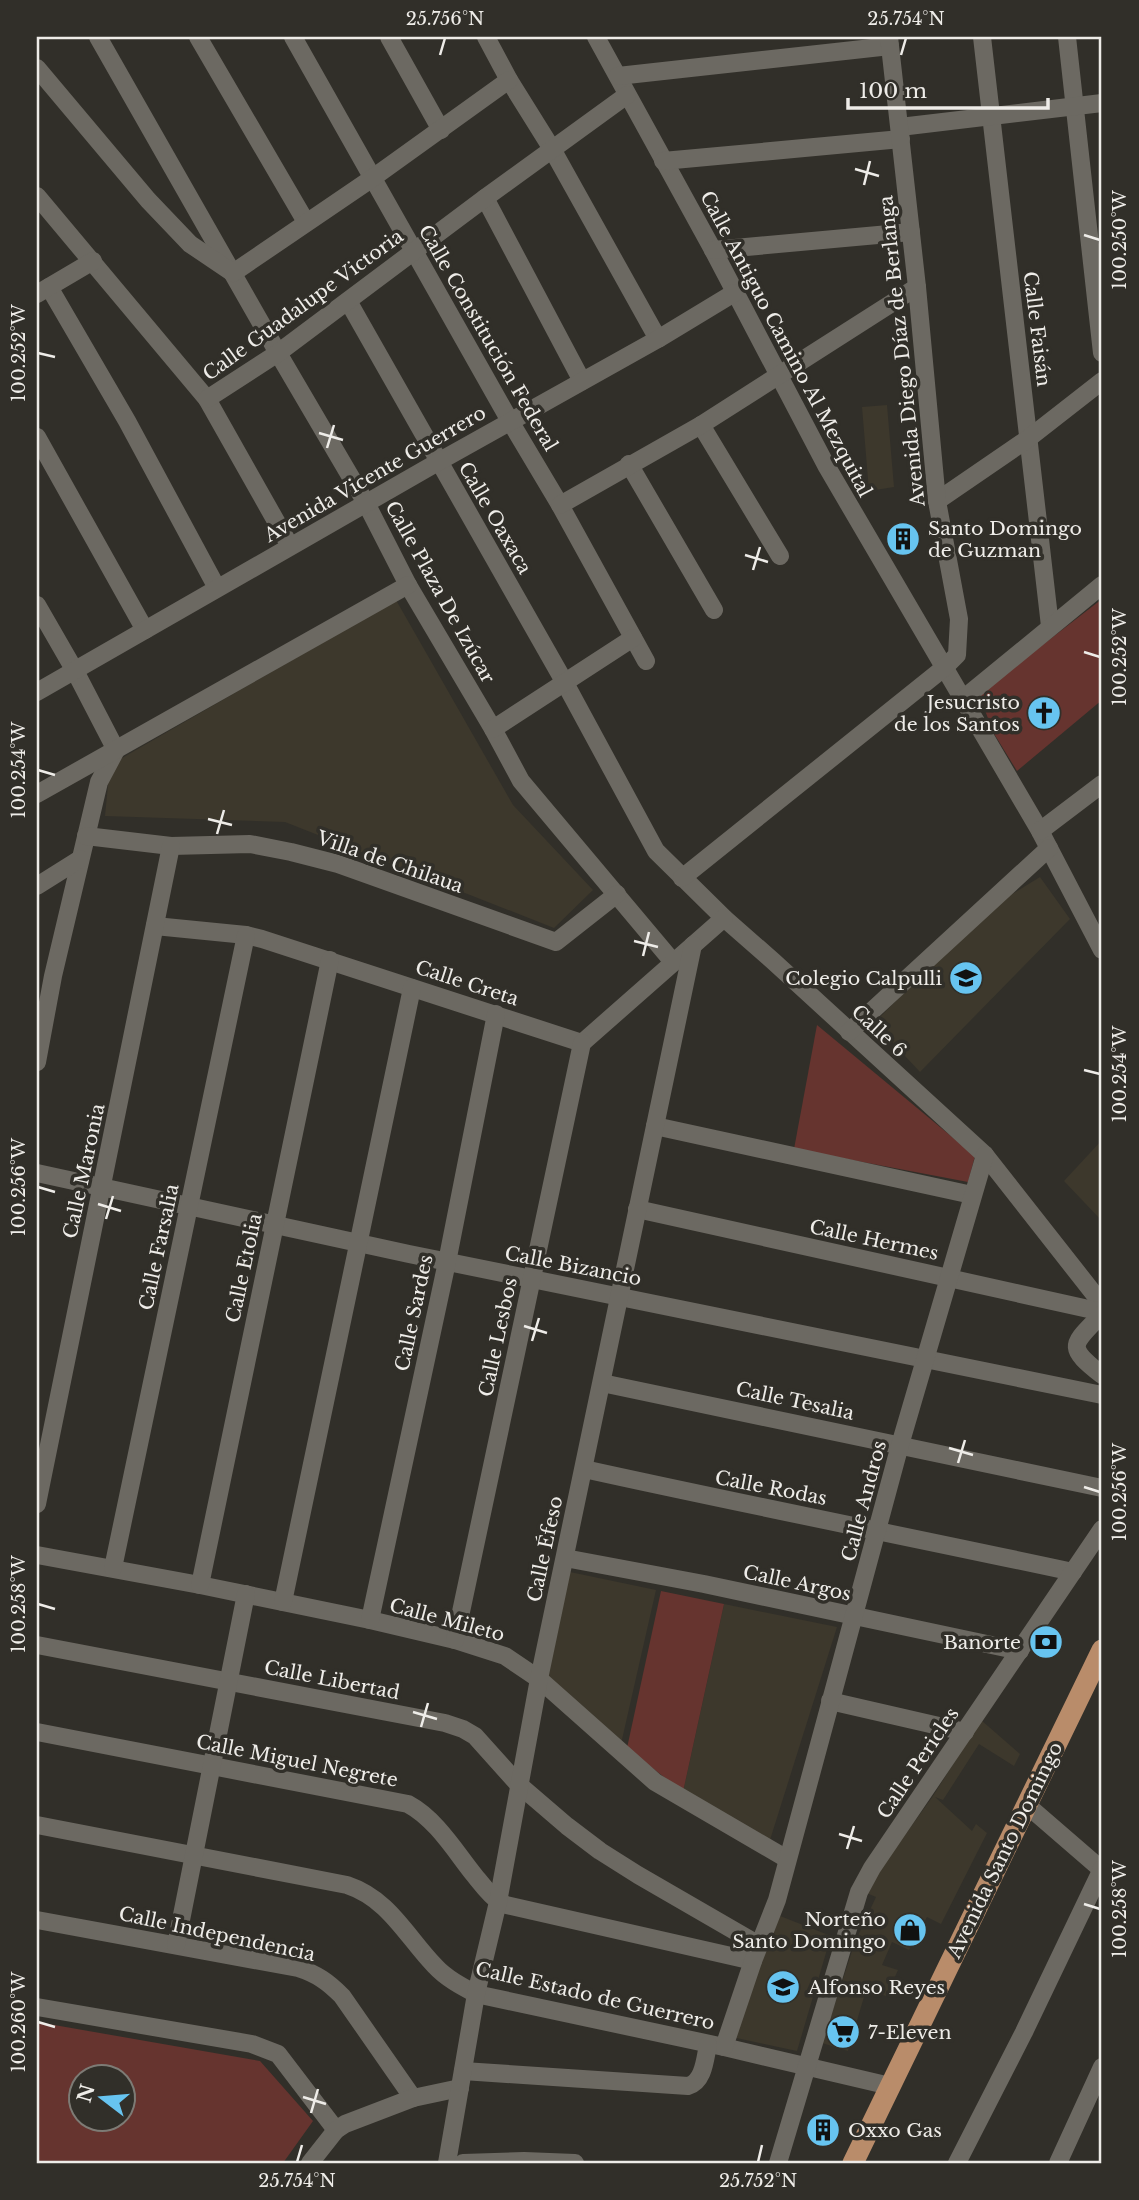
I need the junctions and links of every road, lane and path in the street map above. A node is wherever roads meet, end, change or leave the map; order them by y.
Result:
1 (99, 37) edge
2 (198, 37) edge
3 (293, 37) edge
4 (389, 37) edge
5 (486, 37) edge
6 (596, 37) edge
7 (982, 37) edge
8 (1067, 37) edge
9 (890, 41) edge
10 (37, 68) edge
11 (618, 76) junction
12 (509, 80) junction
13 (627, 95) junction
14 (1102, 103) edge
15 (1074, 106) junction
16 (990, 116) junction
17 (441, 130) junction
18 (901, 133) junction
19 (552, 149) junction
20 (663, 161) junction
21 (374, 177) junction
22 (37, 196) edge
23 (485, 198) junction
24 (306, 222) junction
25 (911, 232) junction
26 (713, 250) junction
27 (414, 251) junction
28 (93, 261) junction
29 (233, 273) junction
30 (917, 287) junction
31 (43, 290) edge
32 (734, 293) junction
33 (348, 301) junction
34 (658, 339) junction
35 (278, 354) junction
36 (1102, 354) edge
37 (779, 377) junction
38 (582, 381) junction
39 (1102, 381) edge
40 (207, 399) junction
41 (510, 421) junction
42 (701, 425) junction
43 (37, 437) edge
44 (1029, 438) junction
45 (438, 462) junction
46 (629, 464) junction
47 (937, 501) junction
48 (366, 503) junction
49 (560, 505) junction
50 (290, 546) junction
51 (780, 556) dead end
52 (408, 585) junction
53 (1102, 585) edge
54 (217, 588) junction
55 (37, 605) edge
56 (714, 610) dead end
57 (1050, 626) junction
58 (145, 631) junction
59 (633, 638) junction
60 (646, 662) dead end
61 (946, 667) junction
62 (75, 671) junction
63 (565, 683) junction
64 (37, 692) edge
65 (962, 699) junction
66 (494, 729) junction
67 (116, 750) junction
68 (1102, 784) edge
69 (37, 794) edge
70 (1040, 831) junction
71 (86, 835) junction
72 (171, 846) junction
73 (1049, 848) junction
74 (80, 859) junction
75 (682, 878) junction
76 (37, 886) edge
77 (617, 894) junction
78 (724, 918) junction
79 (155, 926) junction
80 (246, 935) junction
81 (693, 945) junction
82 (1102, 950) edge
83 (330, 960) junction
84 (673, 962) junction
85 (53, 976) junction
86 (37, 988) edge
87 (412, 988) junction
88 (496, 1014) junction
89 (849, 1031) junction
90 (582, 1043) junction
91 (37, 1062) edge
92 (654, 1126) junction
93 (985, 1155) junction
94 (37, 1173) edge
95 (103, 1188) junction
96 (972, 1195) junction
97 (189, 1207) junction
98 (637, 1209) junction
99 (275, 1226) junction
100 (359, 1244) junction
101 (447, 1262) junction
102 (948, 1277) junction
103 (532, 1280) junction
104 (619, 1296) junction
105 (1102, 1304) edge
106 (1102, 1313) edge
107 (925, 1360) junction
108 (1102, 1375) edge
109 (602, 1383) junction
110 (1102, 1395) edge
111 (901, 1445) junction
112 (584, 1469) junction
113 (1102, 1488) edge
114 (37, 1504) edge
115 (1102, 1529) edge
116 (878, 1530) junction
117 (37, 1555) edge
118 (565, 1558) junction
119 (113, 1568) junction
120 (1073, 1572) junction
121 (200, 1585) junction
122 (246, 1594) junction
123 (283, 1602) junction
124 (854, 1617) junction
125 (370, 1620) junction
126 (455, 1640) junction
127 (37, 1645) edge
128 (1102, 1650) edge
129 (1020, 1651) junction
130 (539, 1679) junction
131 (229, 1681) junction
132 (830, 1701) junction
133 (37, 1732) edge
134 (965, 1732) junction
135 (213, 1767) junction
136 (518, 1784) junction
137 (1028, 1805) junction
138 (37, 1825) edge
139 (195, 1855) junction
140 (787, 1859) junction
141 (1102, 1869) edge
142 (498, 1902) junction
143 (37, 1920) edge
144 (176, 1945) junction
145 (756, 1953) junction
146 (476, 1994) junction
147 (37, 2007) edge
148 (716, 2046) junction
149 (1102, 2067) edge
150 (808, 2068) junction
151 (462, 2079) junction
152 (891, 2086) junction
153 (413, 2098) junction
154 (336, 2130) junction
155 (310, 2163) edge
156 (447, 2163) edge
157 (463, 2163) edge
158 (575, 2163) edge
159 (778, 2163) edge
160 (853, 2163) edge
161 (957, 2163) edge
162 (1058, 2163) edge

1 - 29 street, Calle Plaza De Izúcar
2 - 24 street
3 - 21 street, Calle Constitución Federal
4 - 17 street
5 - 12 street
6 - 11 street, Calle Antiguo Camino Al Mezquital
7 - 16 street, Calle Faisán
8 - 15 street
9 - 11 street
9 - 18 street, Avenida Diego Díaz de Berlanga
10 - 29 street
11 - 13 street, Calle Antiguo Camino Al Mezquital
12 - 17 street
12 - 19 street
13 - 19 street, Calle Guadalupe Victoria
13 - 20 street, Calle Antiguo Camino Al Mezquital
14 - 15 street
15 - 16 street
15 - 36 street
16 - 18 street
16 - 44 street, Calle Faisán
17 - 21 street
18 - 20 street
18 - 25 street, Avenida Diego Díaz de Berlanga
19 - 23 street, Calle Guadalupe Victoria
19 - 34 street
20 - 26 street, Calle Antiguo Camino Al Mezquital
21 - 24 street
21 - 27 street, Calle Constitución Federal
22 - 28 street
23 - 27 street, Calle Guadalupe Victoria
23 - 38 street
24 - 29 street
25 - 26 street
25 - 30 street, Avenida Diego Díaz de Berlanga
26 - 32 street, Calle Antiguo Camino Al Mezquital
27 - 33 street, Calle Guadalupe Victoria
27 - 41 street, Calle Constitución Federal
28 - 31 street
28 - 40 street
29 - 35 street, Calle Plaza De Izúcar
30 - 37 street
30 - 47 street, Avenida Diego Díaz de Berlanga
31 - 54 street
32 - 34 street, Avenida Vicente Guerrero
32 - 37 street, Calle Antiguo Camino Al Mezquital
33 - 35 street, Calle Guadalupe Victoria
33 - 45 street, Calle Oaxaca
34 - 38 street, Avenida Vicente Guerrero
35 - 40 street, Calle Guadalupe Victoria
35 - 48 street, Calle Plaza De Izúcar
37 - 42 street
37 - 61 street, Calle Antiguo Camino Al Mezquital
38 - 41 street, Avenida Vicente Guerrero
39 - 44 street
40 - 50 street
41 - 45 street, Avenida Vicente Guerrero
41 - 49 street, Calle Constitución Federal
42 - 46 street
42 - 51 street
43 - 58 street
44 - 47 street
44 - 57 street, Calle Faisán
45 - 48 street, Avenida Vicente Guerrero
45 - 63 street, Calle Oaxaca
46 - 49 street
46 - 56 street
47 - 61 street, Avenida Diego Díaz de Berlanga
48 - 50 street, Avenida Vicente Guerrero
48 - 52 street, Calle Plaza De Izúcar
49 - 59 street, Calle Constitución Federal
50 - 54 street, Avenida Vicente Guerrero
52 - 66 street, Calle Plaza De Izúcar
52 - 67 street
53 - 57 street
54 - 58 street, Avenida Vicente Guerrero
55 - 62 street
57 - 65 street
58 - 62 street, Avenida Vicente Guerrero
59 - 60 street, Calle Constitución Federal
59 - 63 street
61 - 65 street
61 - 75 street
62 - 64 street, Avenida Vicente Guerrero
62 - 67 street
63 - 66 street
63 - 75 street, Calle 6
65 - 70 street
66 - 77 street, Calle Plaza De Izúcar
67 - 69 street
67 - 71 street
68 - 70 street
70 - 73 street
71 - 72 street, Villa de Chilaua
71 - 74 street
72 - 77 street, Villa de Chilaua
72 - 79 street, Calle Maronia
73 - 82 street
73 - 89 street
74 - 76 street
74 - 85 street
75 - 78 street, Calle 6
77 - 84 street, Calle Plaza De Izúcar
78 - 81 street
78 - 89 street, Calle 6
79 - 80 street, Calle Creta
79 - 95 street, Calle Maronia
80 - 83 street, Calle Creta
80 - 97 street, Calle Farsalia
81 - 84 street
81 - 92 street, Calle Éfeso
83 - 87 street, Calle Creta
83 - 99 street, Calle Etolia
84 - 90 street
85 - 86 street
85 - 91 street
87 - 88 street, Calle Creta
87 - 100 street
88 - 90 street, Calle Creta
88 - 101 street, Calle Sardes
89 - 93 street, Calle 6
90 - 103 street, Calle Lesbos
92 - 96 street
92 - 98 street, Calle Éfeso
93 - 96 street, Calle Andros
93 - 105 street, Calle 6
94 - 95 street, Calle Bizancio
95 - 97 street, Calle Bizancio
95 - 114 street, Calle Maronia
96 - 102 street, Calle Andros
97 - 99 street, Calle Bizancio
97 - 119 street, Calle Farsalia
98 - 102 street, Calle Hermes
98 - 104 street, Calle Éfeso
99 - 100 street, Calle Bizancio
99 - 121 street, Calle Etolia
100 - 101 street, Calle Bizancio
100 - 123 street
101 - 103 street, Calle Bizancio
101 - 125 street, Calle Sardes
102 - 106 street, Calle Hermes
102 - 107 street, Calle Andros
103 - 104 street, Calle Bizancio
103 - 126 street, Calle Lesbos
104 - 107 street, Calle Bizancio
104 - 109 street, Calle Éfeso
106 - 108 street
107 - 110 street, Calle Bizancio
107 - 111 street, Calle Andros
109 - 111 street, Calle Tesalia
109 - 112 street, Calle Éfeso
111 - 113 street, Calle Tesalia
111 - 116 street, Calle Andros
112 - 116 street, Calle Rodas
112 - 118 street, Calle Éfeso
115 - 120 street, Calle Pericles
116 - 120 street, Calle Rodas
116 - 124 street, Calle Andros
117 - 119 street, Calle Mileto
118 - 124 street, Calle Argos
118 - 130 street, Calle Éfeso
119 - 121 street, Calle Mileto
120 - 129 street, Calle Pericles
121 - 122 street, Calle Mileto
122 - 123 street, Calle Mileto
122 - 131 street
123 - 125 street, Calle Mileto
124 - 129 street, Calle Argos
124 - 132 street, Calle Andros
125 - 126 street, Calle Mileto
126 - 130 street, Calle Mileto
127 - 131 street, Calle Libertad
128 - 137 main road, Avenida Santo Domingo
129 - 134 street, Calle Pericles
130 - 136 street, Calle Éfeso
130 - 140 street, Calle Mileto
131 - 135 street
131 - 136 street, Calle Libertad
132 - 134 street
132 - 140 street, Calle Andros
133 - 135 street, Calle Miguel Negrete
134 - 150 street, Calle Pericles
135 - 139 street
135 - 142 street, Calle Miguel Negrete
136 - 142 street, Calle Éfeso
136 - 145 street, Calle Libertad
137 - 141 street
137 - 152 main road, Avenida Santo Domingo
138 - 139 street, Calle Estado de Guerrero
139 - 144 street
139 - 146 street, Calle Estado de Guerrero
140 - 145 street, Calle Andros
141 - 161 street
142 - 145 street
142 - 146 street, Calle Éfeso
143 - 144 street, Calle Independencia
144 - 153 street, Calle Independencia
145 - 148 street, Calle Andros
146 - 148 street, Calle Estado de Guerrero
146 - 151 street, Calle Éfeso
147 - 154 street
148 - 150 street, Calle Estado de Guerrero
148 - 151 street, Calle Andros
149 - 162 street
150 - 152 street, Calle Estado de Guerrero
150 - 159 street, Calle Pericles
151 - 153 street, Calle Andros
151 - 156 street, Calle Éfeso
152 - 160 main road, Avenida Santo Domingo
153 - 154 street, Calle Andros
154 - 155 street
157 - 158 street

